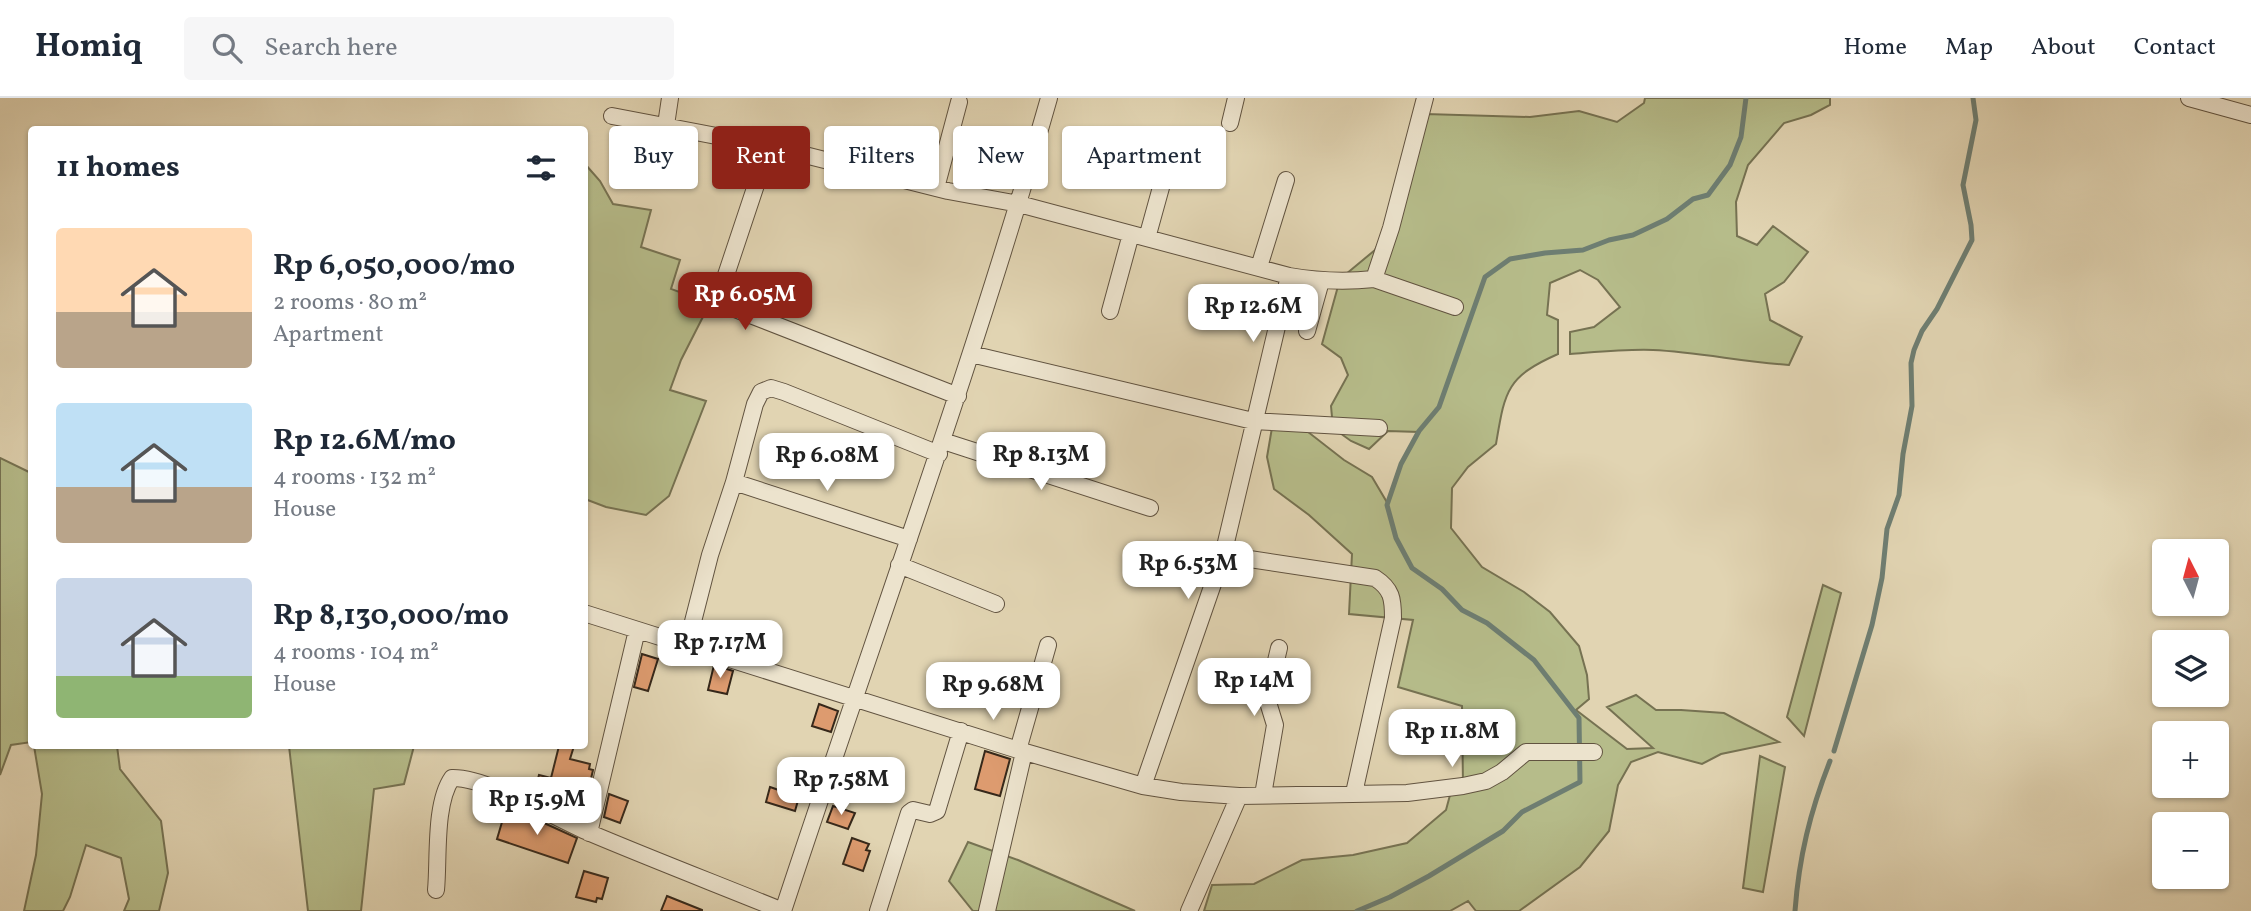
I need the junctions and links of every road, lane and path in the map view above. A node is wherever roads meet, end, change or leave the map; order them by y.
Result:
1 (670, 98) edge
2 (1049, 98) edge
3 (1236, 98) edge
4 (1425, 98) edge
5 (2189, 98) edge
6 (959, 102) dead end
7 (2251, 115) edge
8 (612, 116) dead end
9 (1230, 123) dead end
10 (666, 125) junction
11 (712, 134) edge
12 (939, 177) edge
13 (1286, 180) dead end
14 (755, 189) edge
15 (939, 189) edge
16 (1157, 189) edge
17 (1019, 204) junction
18 (1139, 236) junction
19 (1259, 267) junction
20 (1289, 276) junction
21 (1374, 279) junction
22 (1321, 281) junction
23 (1455, 307) dead end
24 (1110, 312) dead end
25 (1307, 331) dead end
26 (971, 354) junction
27 (958, 396) junction
28 (1253, 421) junction
29 (1379, 428) dead end
30 (941, 447) junction
31 (734, 482) junction
32 (1150, 508) dead end
33 (909, 539) junction
34 (1223, 555) junction
35 (900, 565) junction
36 (996, 604) dead end
37 (588, 614) edge
38 (636, 630) junction
39 (687, 645) junction
40 (1048, 645) dead end
41 (1279, 648) dead end
42 (853, 699) junction
43 (961, 731) junction
44 (1021, 751) junction
45 (1594, 752) dead end
46 (1143, 786) junction
47 (1354, 793) junction
48 (1263, 795) junction
49 (1239, 796) junction
50 (589, 833) junction
51 (436, 890) dead end
52 (783, 911) edge
53 (878, 911) edge
54 (986, 911) edge
55 (1189, 911) edge

1 - 10 street
2 - 17 street
3 - 9 street
4 - 21 street
5 - 7 street
6 - 12 street
8 - 10 street
10 - 11 street
13 - 19 street
14 - 27 street
15 - 17 street
16 - 18 street
17 - 18 street
17 - 26 street
18 - 19 street
18 - 24 street
19 - 20 street
20 - 22 street
20 - 28 street
21 - 22 street
21 - 23 street
22 - 25 street
26 - 27 street
26 - 28 street
27 - 30 street
28 - 29 street
28 - 34 street
30 - 31 street
30 - 32 street
30 - 33 street
31 - 33 street
31 - 39 street
33 - 35 street
34 - 46 street
34 - 47 street
35 - 36 street
35 - 42 street
37 - 38 street
38 - 39 street
38 - 50 street
39 - 42 street
40 - 44 street
41 - 48 street
42 - 43 street
42 - 52 street
43 - 44 street
43 - 53 street
44 - 46 street
44 - 54 street
45 - 47 street
46 - 49 street
47 - 48 street
48 - 49 street
49 - 55 street
50 - 51 street
50 - 52 street

